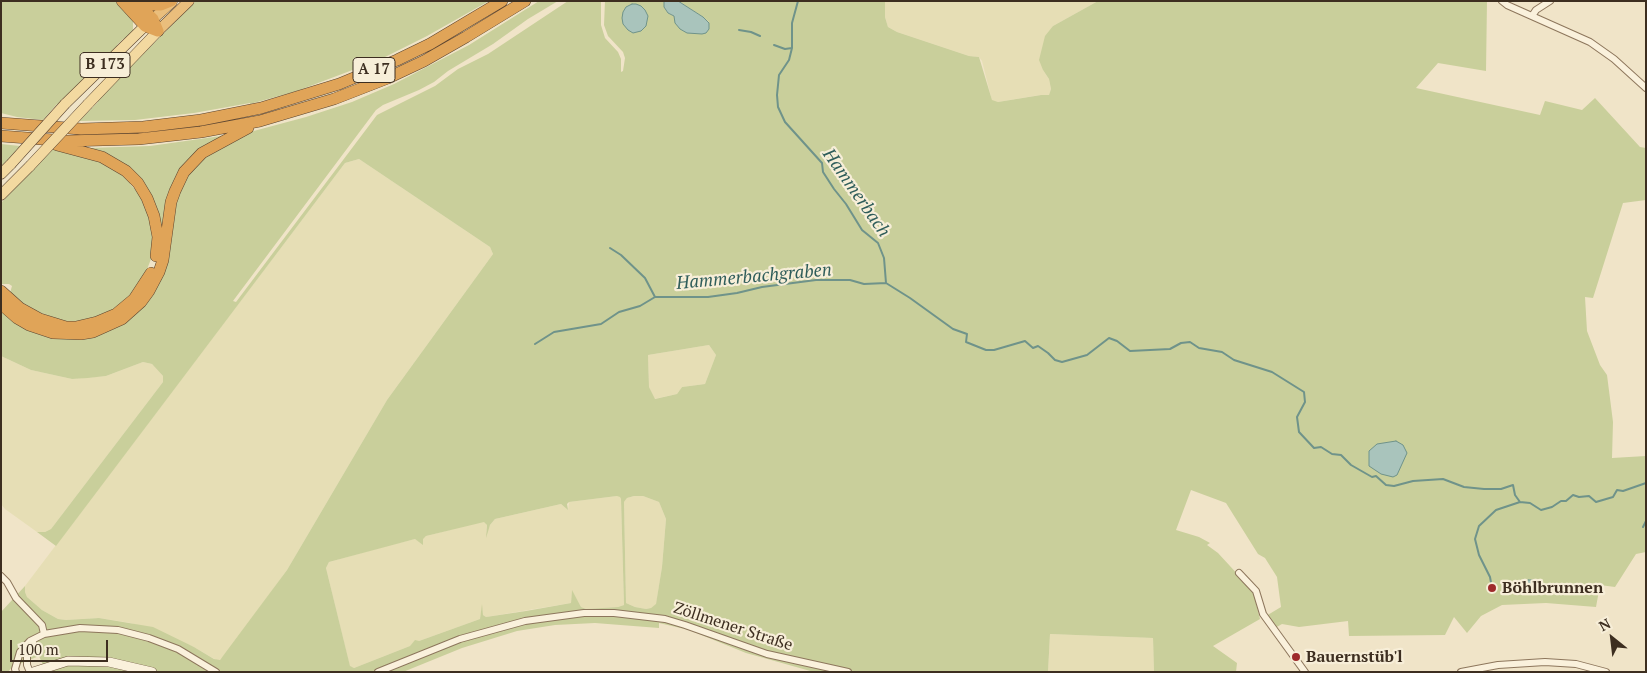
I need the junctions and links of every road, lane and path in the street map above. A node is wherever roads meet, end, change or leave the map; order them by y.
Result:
1 (122, 1) edge
2 (137, 1) edge
3 (172, 1) edge
4 (189, 1) edge
5 (502, 1) edge
6 (525, 1) edge
7 (1502, 1) edge
8 (1550, 1) edge
9 (1532, 16) junction
10 (149, 22) junction
11 (158, 32) junction
12 (1646, 88) edge
13 (1, 115) edge
14 (260, 121) junction
15 (1, 123) edge
16 (30, 126) junction
17 (1, 136) edge
18 (41, 139) junction
19 (1, 174) edge
20 (1, 195) edge
21 (1, 291) edge
22 (1, 304) edge
23 (1239, 573) dead end
24 (1, 576) edge
25 (42, 635) junction
26 (215, 671) edge
27 (1475, 671) edge
28 (16, 672) edge
29 (32, 672) edge
30 (152, 672) edge
31 (378, 672) edge
32 (848, 672) edge
33 (1304, 672) edge
34 (1461, 672) edge
35 (1606, 672) edge

1 - 10 highway
2 - 3 highway
2 - 10 highway
3 - 10 highway, B 173
4 - 11 highway, B 173
5 - 16 highway, A 17
6 - 14 highway, A 17
7 - 9 street
8 - 9 street
9 - 12 street
10 - 11 highway
10 - 19 main road, B 173, bridge
11 - 20 main road, B 173, bridge
13 - 16 highway
14 - 18 highway, A 17
14 - 22 highway
15 - 16 highway, A 17
17 - 18 highway, A 17
18 - 21 highway
23 - 33 street
24 - 25 street
25 - 26 street
25 - 28 street
25 - 29 street
27 - 34 street
27 - 35 street
29 - 30 main road
31 - 32 street, Zöllmener Straße

